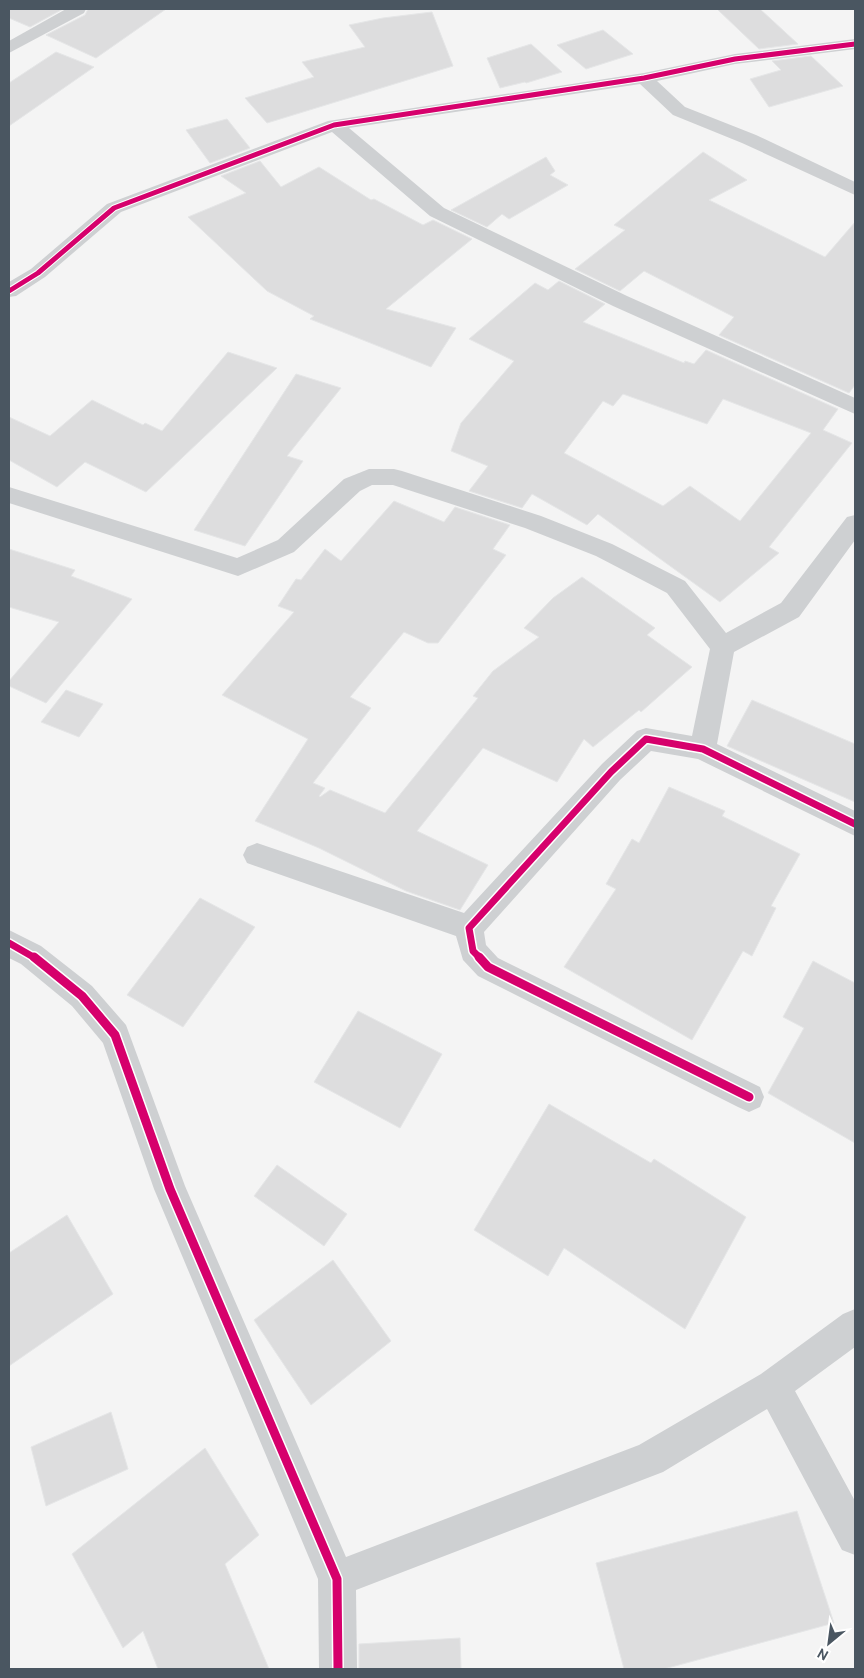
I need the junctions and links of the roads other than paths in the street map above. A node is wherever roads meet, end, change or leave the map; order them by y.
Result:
1 (78, 9) edge
2 (855, 44) edge
3 (9, 48) edge
4 (644, 78) junction
5 (334, 126) junction
6 (855, 189) edge
7 (9, 291) edge
8 (855, 407) edge
9 (9, 495) edge
10 (855, 523) edge
11 (723, 647) junction
12 (703, 749) junction
13 (855, 824) edge
14 (257, 855) dead end
15 (469, 928) junction
16 (9, 943) edge
17 (750, 1097) dead end
18 (855, 1326) edge
19 (773, 1386) junction
20 (855, 1537) edge
21 (338, 1579) junction
22 (338, 1669) edge

1 - 3 street
2 - 4 street
4 - 5 street
4 - 6 street
5 - 7 street
5 - 8 street
9 - 11 street
10 - 11 street
11 - 12 street
12 - 13 street
12 - 15 street
14 - 15 street
15 - 17 street
16 - 21 street
18 - 19 street
19 - 20 street
19 - 21 street
21 - 22 street

